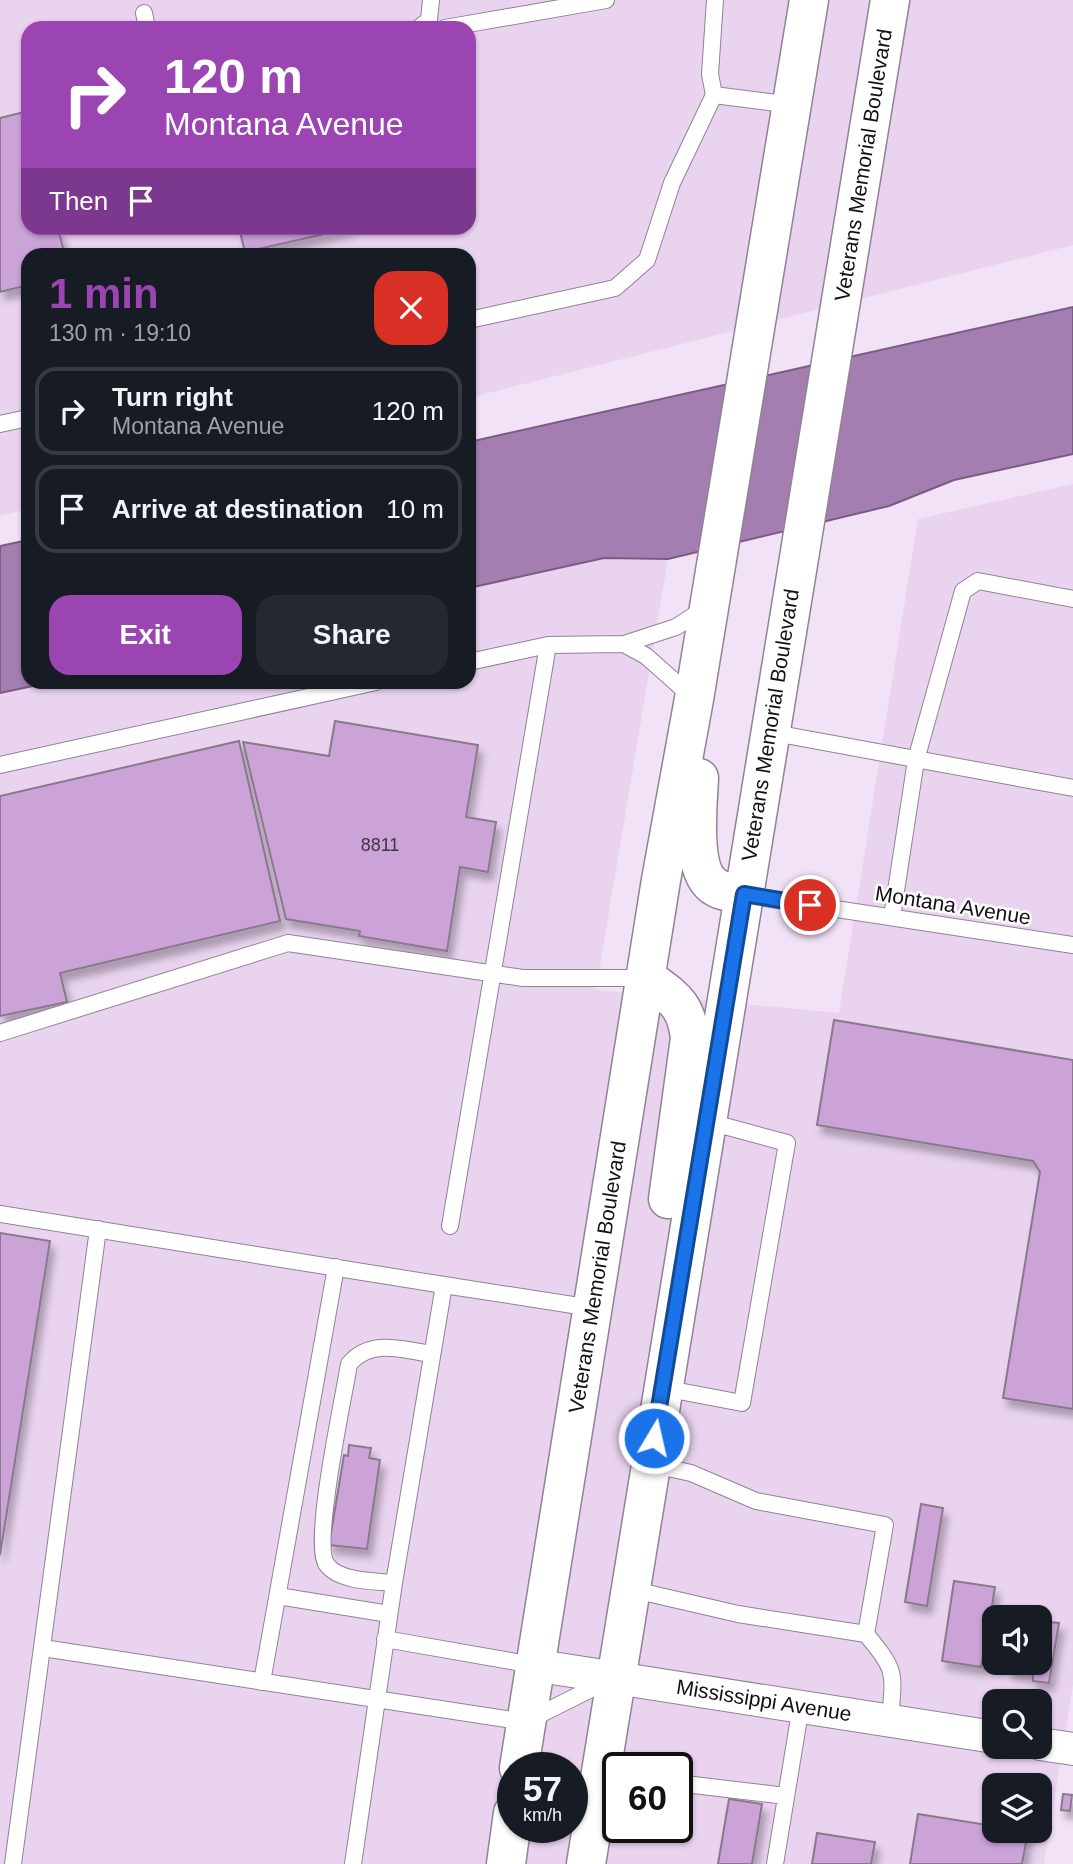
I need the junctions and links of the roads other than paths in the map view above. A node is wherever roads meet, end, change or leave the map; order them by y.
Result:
1 (431, 0) edge
2 (606, 0) edge
3 (715, 0) edge
4 (809, 0) edge
5 (890, 0) edge
6 (428, 21) edge
7 (476, 23) edge
8 (713, 95) junction
9 (792, 105) junction
10 (476, 318) edge
11 (21, 420) edge
12 (0, 424) edge
13 (711, 593) junction
14 (1073, 599) edge
15 (624, 644) junction
16 (548, 645) junction
17 (476, 660) edge
18 (344, 689) edge
19 (694, 699) junction
20 (769, 732) junction
21 (916, 760) junction
22 (0, 765) edge
23 (1073, 788) edge
24 (744, 894) junction
25 (892, 917) junction
26 (1073, 945) edge
27 (493, 973) junction
28 (646, 978) junction
29 (0, 1033) edge
30 (706, 1121) junction
31 (0, 1214) edge
32 (450, 1226) dead end
33 (98, 1229) junction
34 (336, 1267) junction
35 (444, 1284) junction
36 (592, 1308) junction
37 (432, 1354) junction
38 (663, 1388) junction
39 (650, 1464) junction
40 (394, 1583) junction
41 (630, 1589) junction
42 (278, 1596) junction
43 (389, 1614) junction
44 (866, 1634) junction
45 (385, 1639) junction
46 (43, 1648) junction
47 (533, 1665) junction
48 (615, 1677) junction
49 (262, 1682) junction
50 (377, 1700) junction
51 (801, 1706) junction
52 (890, 1720) junction
53 (525, 1721) junction
54 (982, 1735) edge
55 (1052, 1746) edge
56 (1073, 1749) edge
57 (521, 1752) edge
58 (610, 1752) edge
59 (693, 1785) edge
60 (786, 1796) junction
61 (602, 1798) edge
62 (509, 1843) edge
63 (13, 1864) edge
64 (353, 1864) edge
65 (506, 1864) edge
66 (586, 1864) edge
67 (775, 1864) edge

1 - 6 lane
2 - 7 lane
3 - 8 lane
4 - 9 main road, Veterans Memorial Boulevard
5 - 20 main road, Veterans Memorial Boulevard
8 - 9 lane
8 - 10 lane
9 - 13 main road, Veterans Memorial Boulevard
11 - 12 lane
13 - 15 lane
13 - 19 main road, Veterans Memorial Boulevard
14 - 21 lane
15 - 16 lane
15 - 19 lane
16 - 17 lane
16 - 27 lane
18 - 22 lane
19 - 24 main road
19 - 28 main road, Veterans Memorial Boulevard
20 - 21 lane
20 - 24 main road, Veterans Memorial Boulevard
21 - 23 lane
21 - 25 lane
24 - 25 lane, Montana Avenue
24 - 30 main road, Veterans Memorial Boulevard
25 - 26 lane, Montana Avenue
27 - 28 lane
27 - 29 lane
27 - 32 lane
28 - 36 main road, Veterans Memorial Boulevard
28 - 38 main road
30 - 38 main road, Veterans Memorial Boulevard
30 - 38 lane
31 - 33 lane
33 - 34 lane
33 - 46 lane
34 - 35 lane
34 - 42 lane
35 - 36 lane
35 - 37 lane
36 - 47 main road, Veterans Memorial Boulevard
37 - 40 lane
37 - 40 lane
38 - 39 main road, Veterans Memorial Boulevard
39 - 41 main road, Veterans Memorial Boulevard
39 - 44 lane
40 - 43 lane
41 - 44 lane
41 - 48 main road, Veterans Memorial Boulevard
42 - 43 lane
42 - 49 lane
43 - 45 lane
44 - 52 lane
45 - 47 lane
45 - 50 lane
46 - 49 lane
46 - 63 lane
47 - 48 street, Mississippi Avenue
47 - 53 main road, Veterans Memorial Boulevard
48 - 51 street, Mississippi Avenue
48 - 53 lane
48 - 58 main road, Veterans Memorial Boulevard
49 - 50 lane
50 - 53 lane
50 - 64 lane
51 - 52 street, Mississippi Avenue
51 - 60 lane
52 - 54 street, Mississippi Avenue
53 - 57 main road, Veterans Memorial Boulevard
55 - 56 street
59 - 60 lane
60 - 67 lane
61 - 66 main road, Veterans Memorial Boulevard
62 - 65 main road

